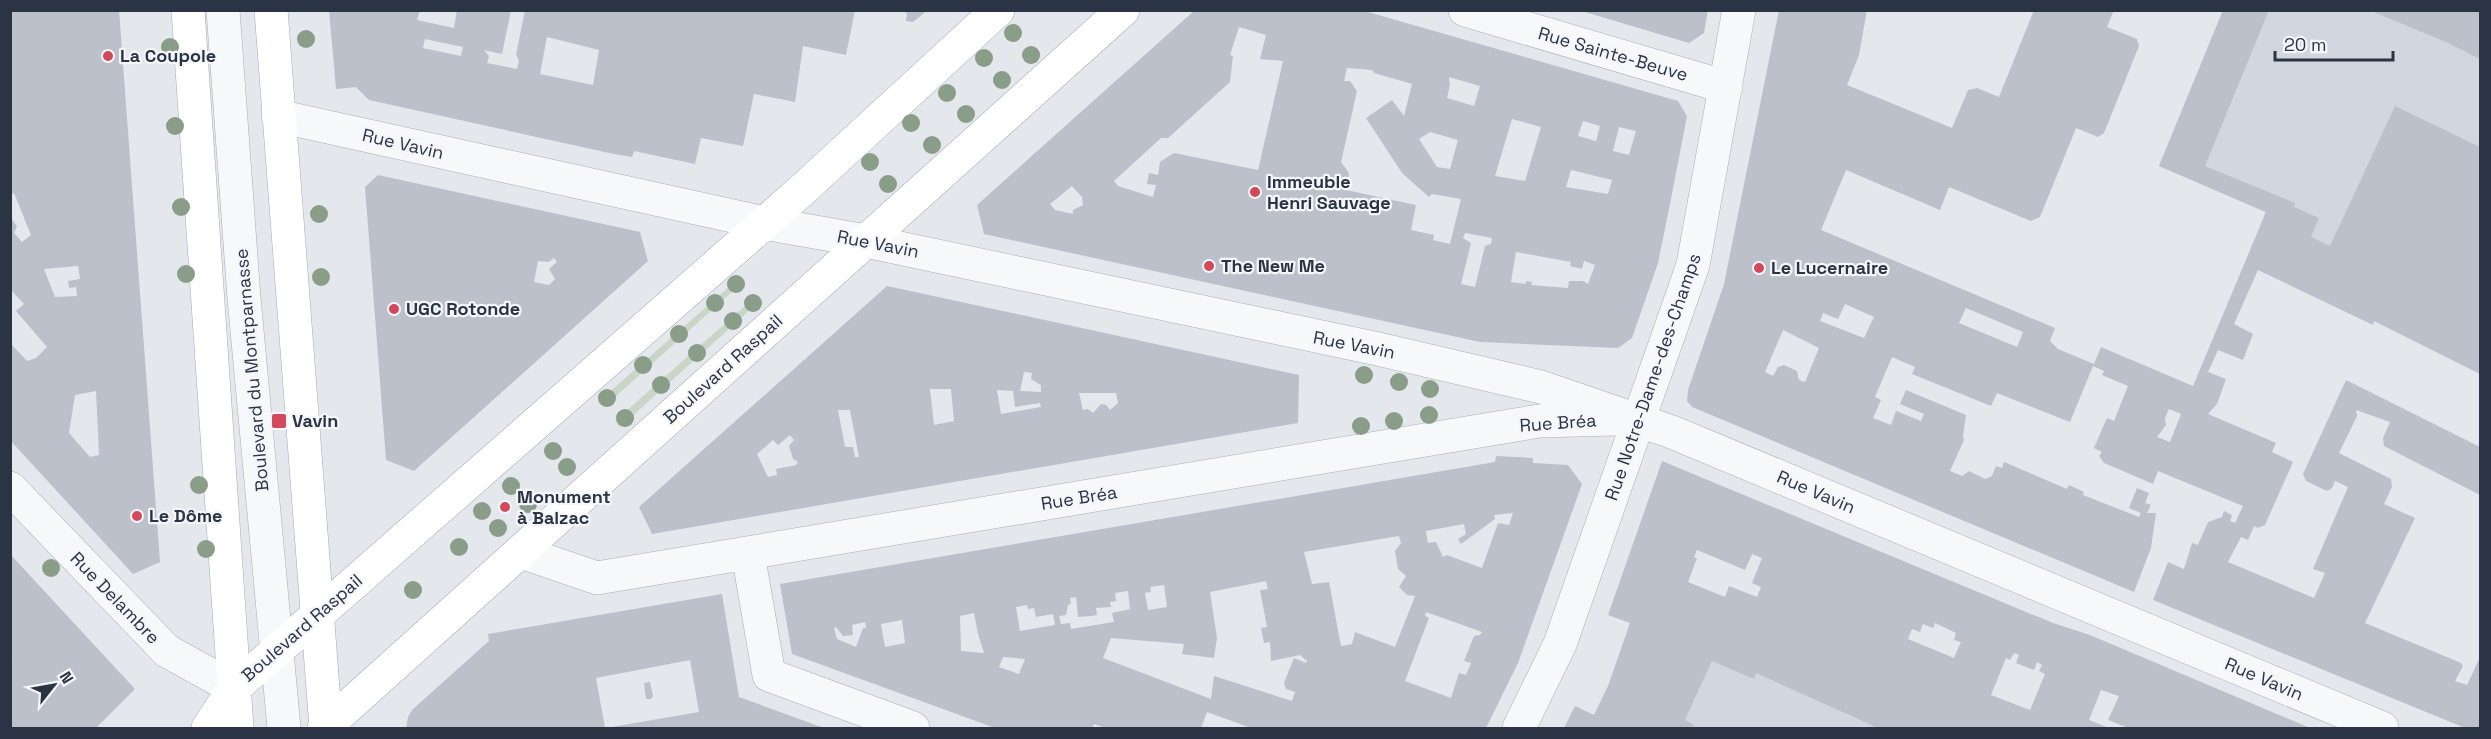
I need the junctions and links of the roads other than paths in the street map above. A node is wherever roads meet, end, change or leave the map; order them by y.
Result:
1 (188, 10) edge
2 (223, 10) edge
3 (271, 10) edge
4 (998, 10) edge
5 (1123, 10) edge
6 (1465, 10) edge
7 (1739, 10) edge
8 (1726, 87) junction
9 (278, 116) junction
10 (764, 223) junction
11 (866, 241) junction
12 (1640, 419) junction
13 (10, 488) edge
14 (521, 552) junction
15 (748, 554) junction
16 (318, 614) junction
17 (278, 650) junction
18 (234, 688) junction
19 (325, 728) edge
20 (208, 729) edge
21 (237, 729) edge
22 (284, 729) edge
23 (913, 729) edge
24 (1518, 729) edge
25 (2382, 729) edge

1 - 18 main road, Boulevard du Montparnasse
2 - 17 street, Boulevard du Montparnasse
3 - 9 main road
4 - 10 main road, Boulevard Raspail
5 - 11 main road, Boulevard Raspail
6 - 8 street, Rue Sainte-Beuve
7 - 8 street, Rue Notre-Dame-des-Champs
8 - 12 street, Rue Notre-Dame-des-Champs
9 - 10 street, Rue Vavin
9 - 16 main road
10 - 11 street, Rue Vavin
10 - 16 main road, Boulevard Raspail
11 - 12 street, Rue Vavin
11 - 14 main road, Boulevard Raspail
12 - 15 street, Rue Bréa
12 - 24 street, Rue Notre-Dame-des-Champs
12 - 25 street, Rue Vavin
13 - 18 street, Rue Delambre
14 - 15 street, Rue Bréa
14 - 19 main road, Boulevard Raspail
15 - 23 street
16 - 17 main road, Boulevard Raspail
16 - 19 main road
17 - 18 main road, Boulevard Raspail
17 - 22 street, Boulevard du Montparnasse
18 - 20 main road, Boulevard Raspail
18 - 21 main road, Boulevard du Montparnasse

